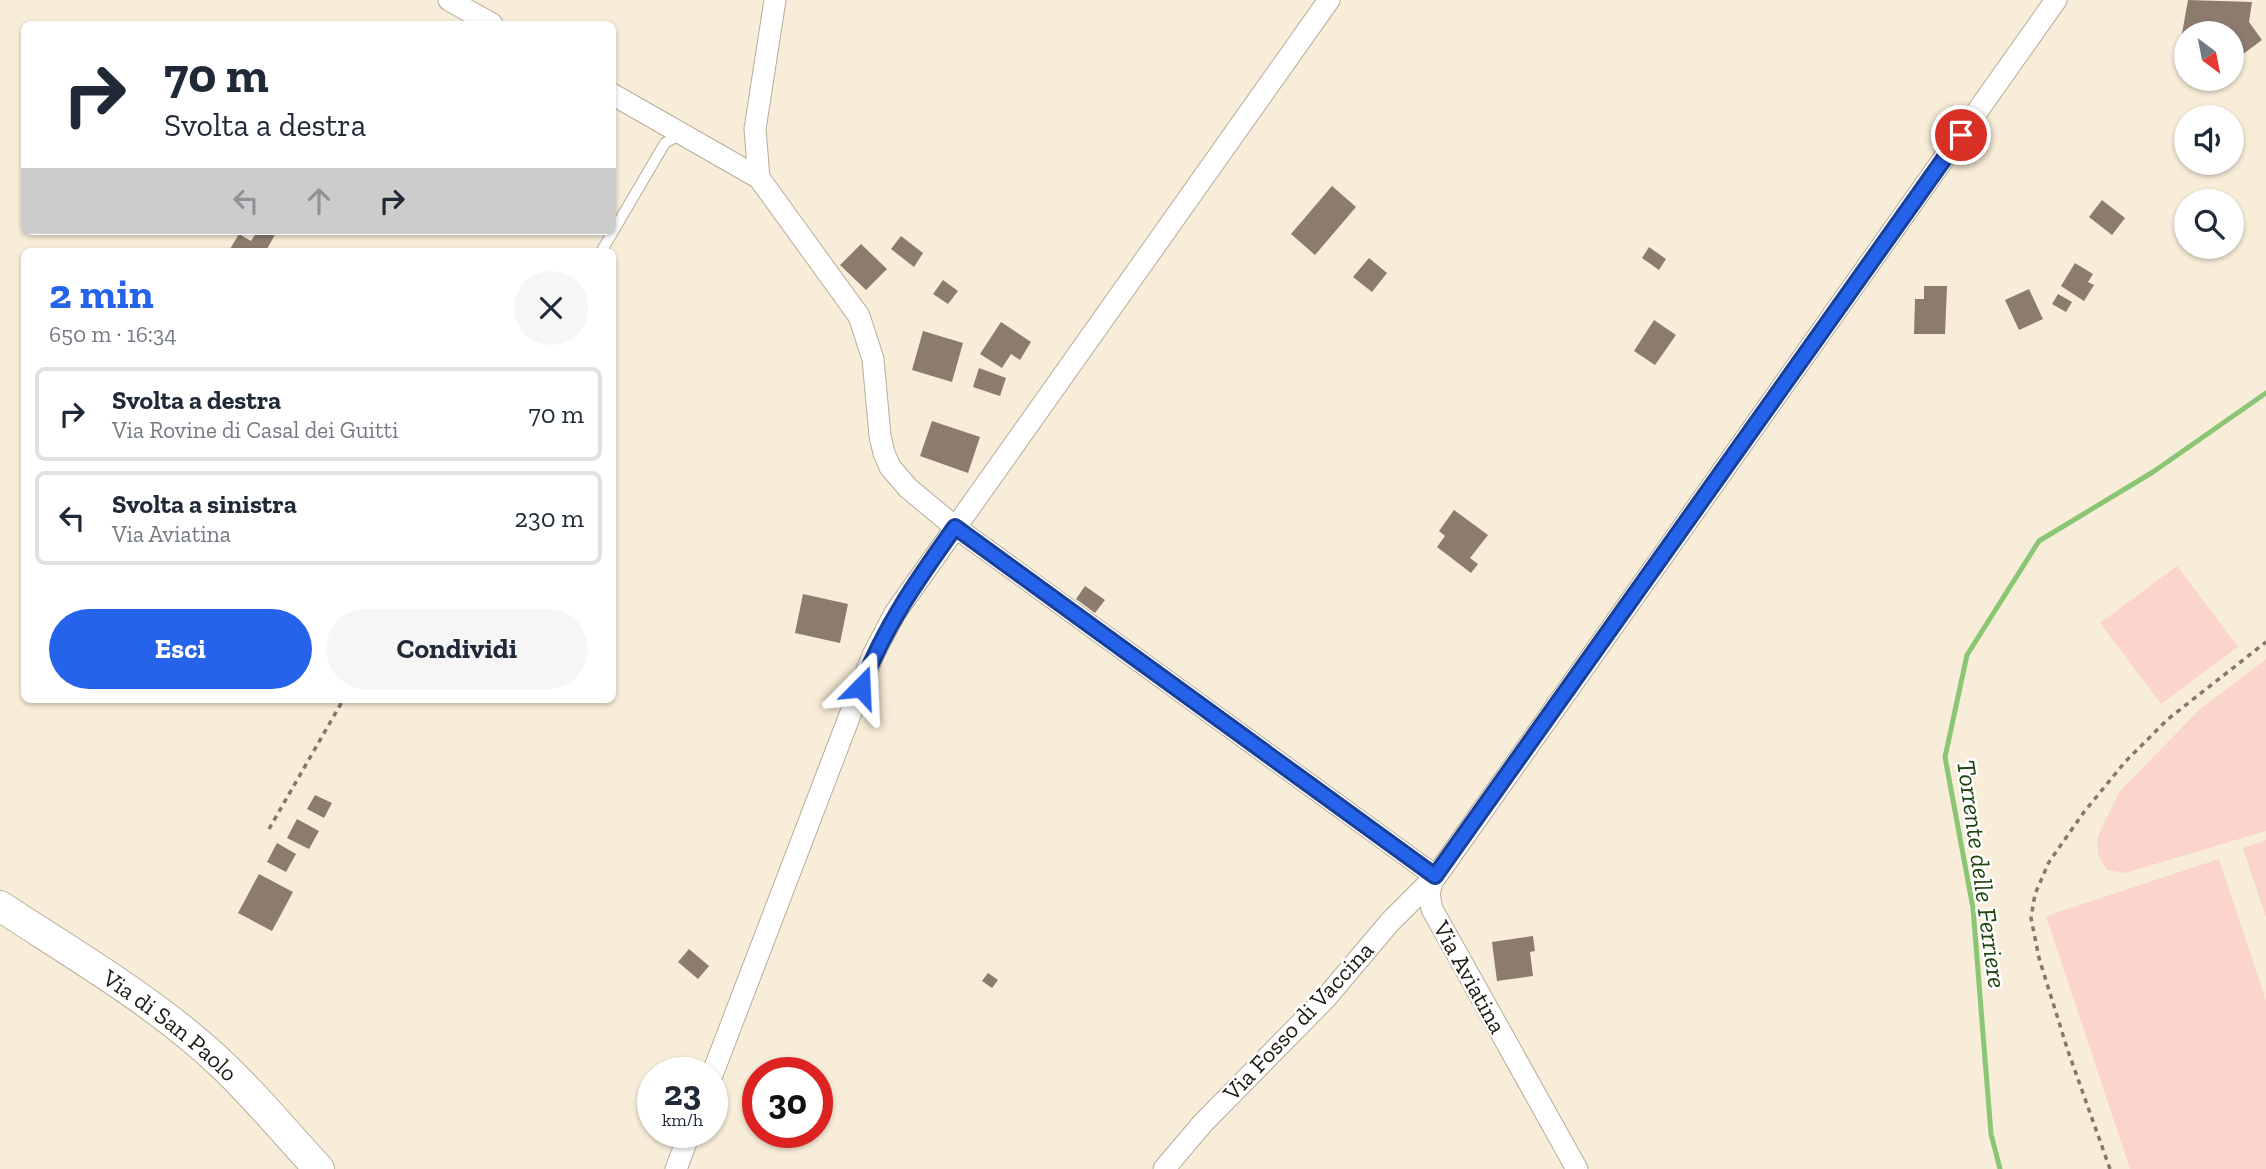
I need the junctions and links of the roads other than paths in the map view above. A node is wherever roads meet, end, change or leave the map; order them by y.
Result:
1 (449, 0) edge
2 (775, 0) edge
3 (1329, 0) edge
4 (2056, 0) edge
5 (487, 21) edge
6 (616, 96) edge
7 (681, 134) junction
8 (759, 178) junction
9 (616, 227) edge
10 (955, 527) junction
11 (1435, 876) junction
12 (0, 906) edge
13 (719, 1057) edge
14 (684, 1148) edge
15 (319, 1169) edge
16 (676, 1169) edge
17 (1164, 1169) edge
18 (1577, 1169) edge

1 - 5 street
2 - 8 street
3 - 10 street
4 - 11 street
6 - 7 street
7 - 8 street
7 - 9 lane
8 - 10 street
10 - 11 street
10 - 13 street
11 - 17 street, Via Fosso di Vaccina
11 - 18 street, Via Aviatina
12 - 15 street, Via di San Paolo
14 - 16 street

